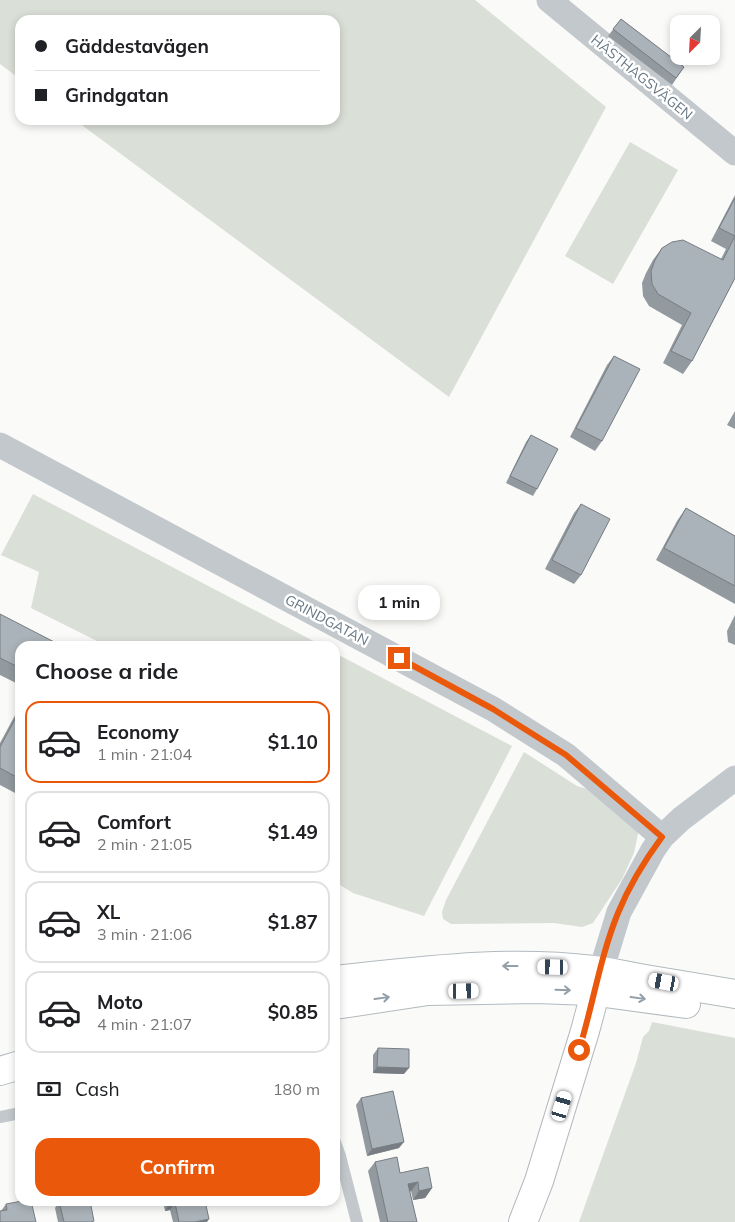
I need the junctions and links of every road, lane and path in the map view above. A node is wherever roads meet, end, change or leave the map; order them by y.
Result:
1 (549, 0) edge
2 (735, 153) edge
3 (0, 445) edge
4 (735, 778) edge
5 (662, 837) junction
6 (340, 979) edge
7 (598, 981) junction
8 (735, 994) edge
9 (340, 1004) edge
10 (735, 1011) edge
11 (15, 1066) edge
12 (0, 1071) edge
13 (15, 1114) edge
14 (0, 1117) edge
15 (340, 1156) edge
16 (358, 1222) edge
17 (523, 1222) edge

1 - 2 street, HÄSTHAGSVÄGEN
3 - 5 street, GRINDGATAN
4 - 5 street
5 - 7 street
7 -> 6 main road
7 - 8 main road
9 -> 7 main road
7 -> 10 main road
7 - 17 main road
11 - 12 main road
13 - 14 lane
15 - 16 lane

